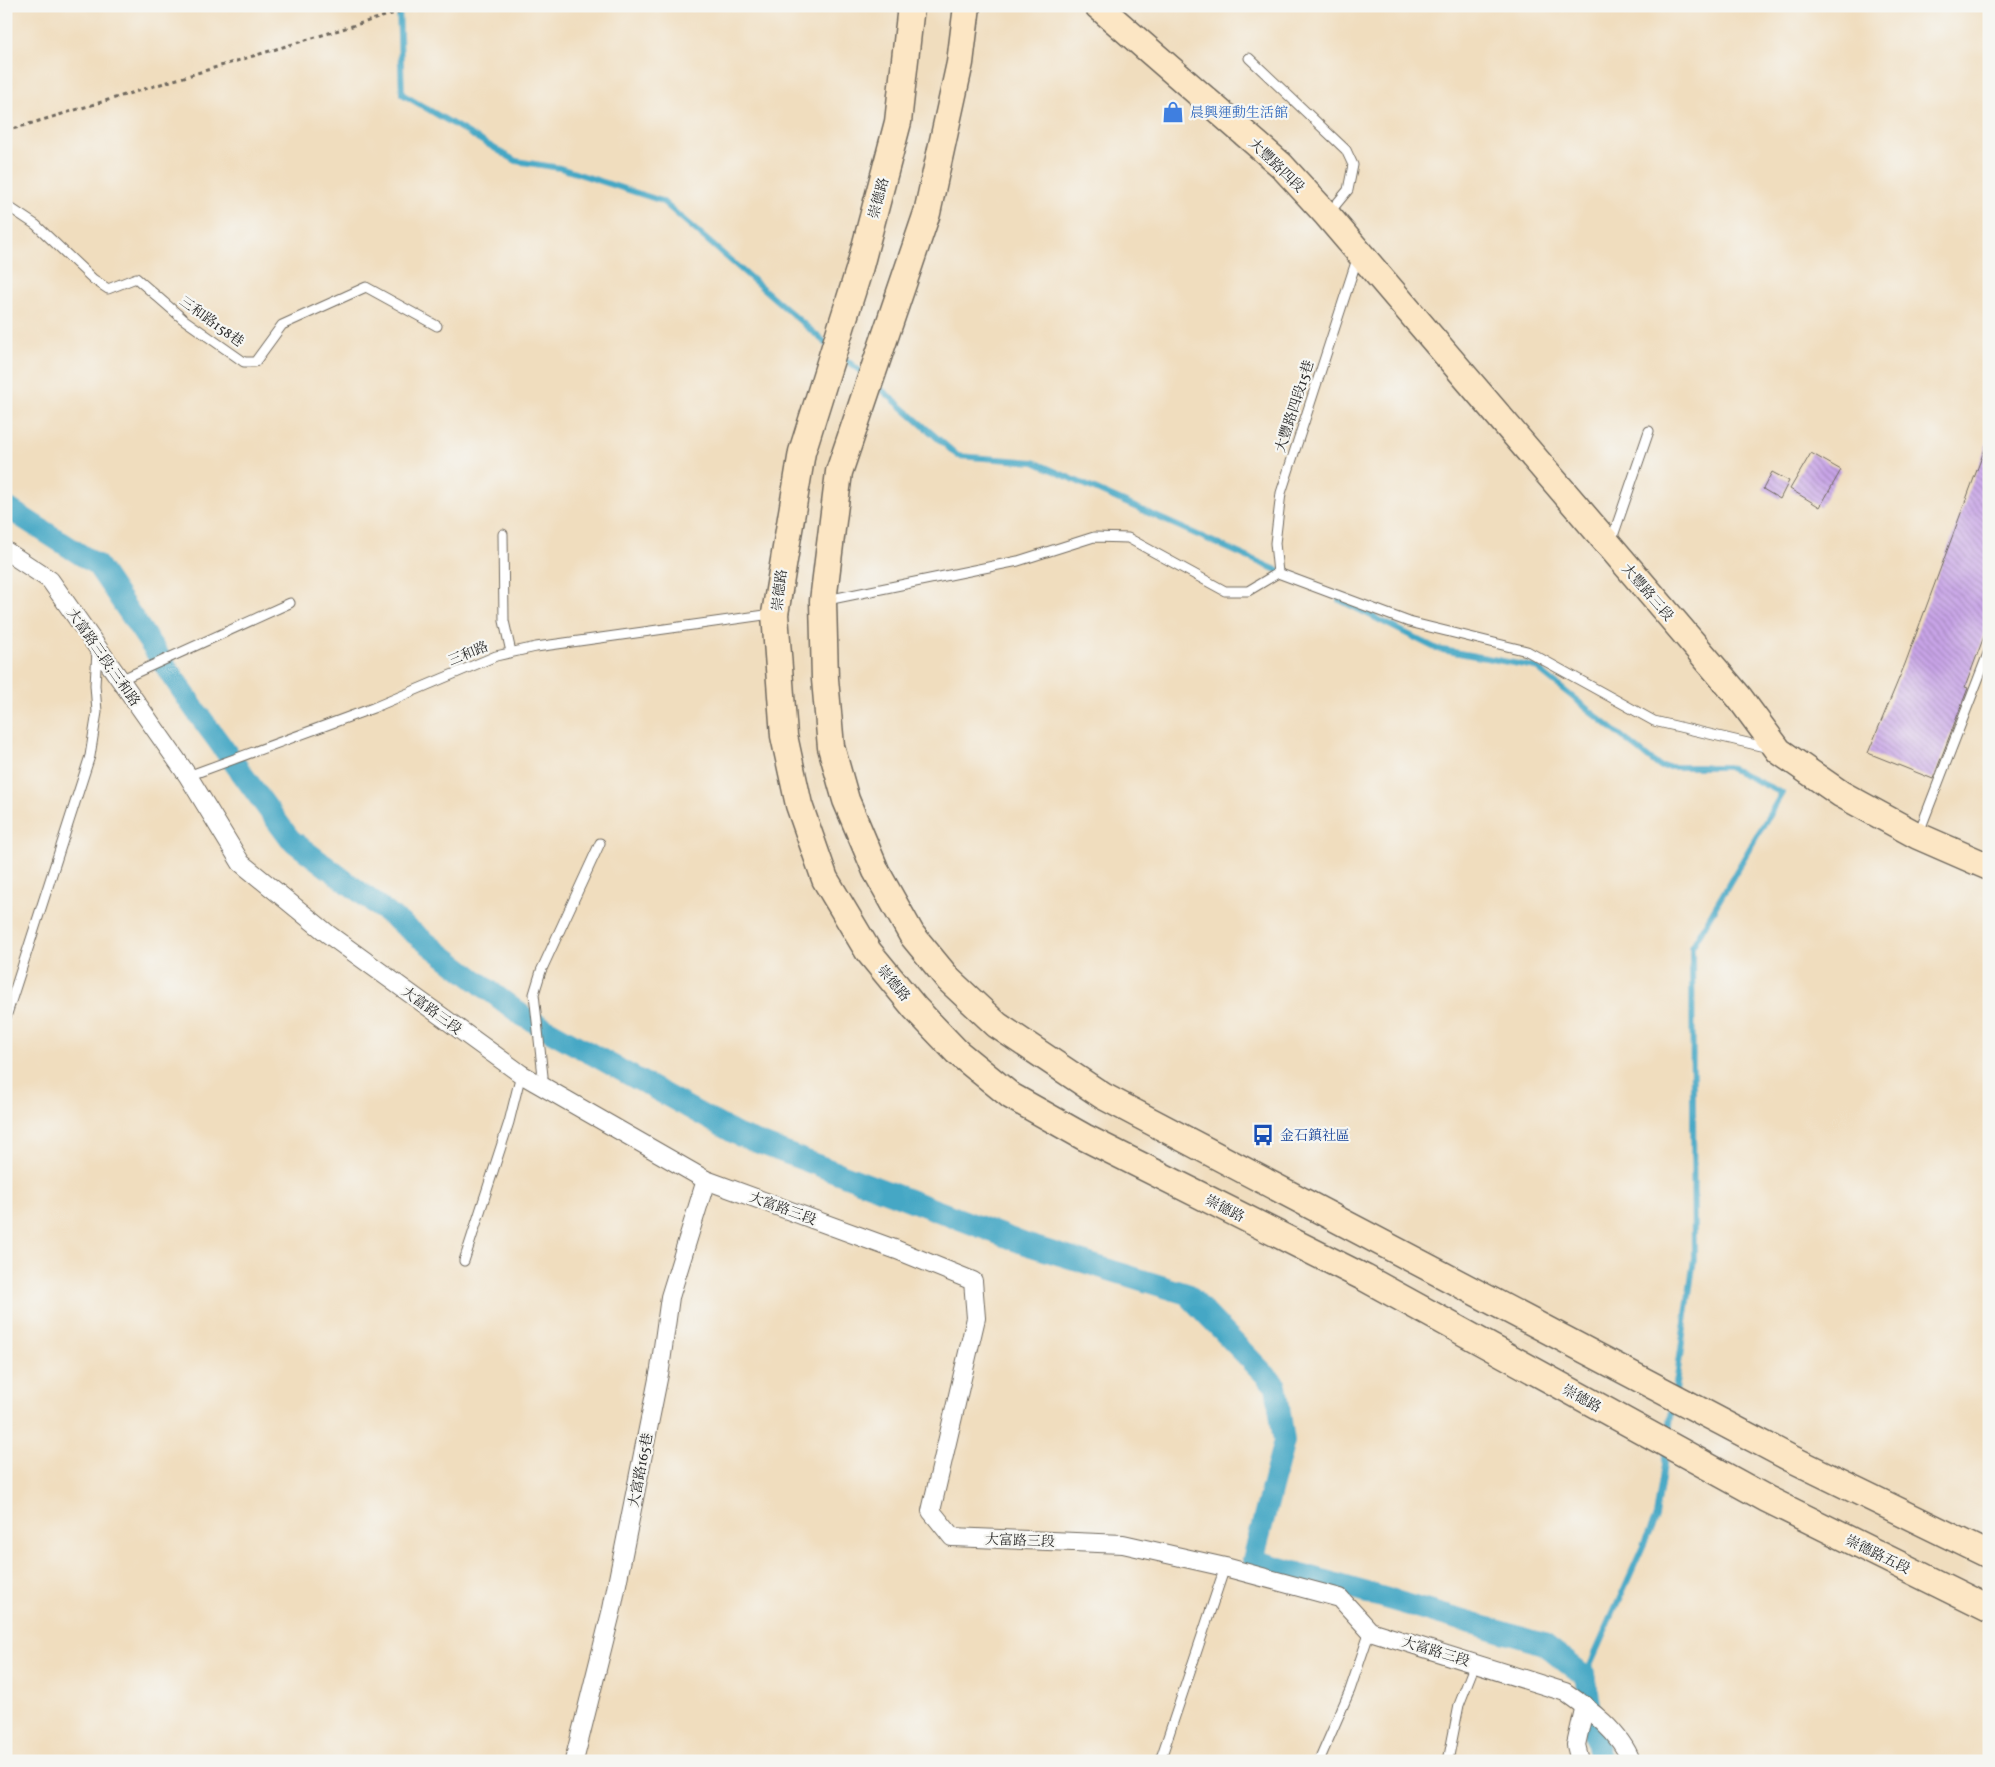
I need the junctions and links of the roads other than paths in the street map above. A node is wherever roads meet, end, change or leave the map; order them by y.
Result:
1 (911, 6) edge
2 (967, 6) edge
3 (1098, 6) edge
4 (1249, 58) dead end
5 (6, 205) edge
6 (1327, 215) junction
7 (1360, 251) junction
8 (437, 326) dead end
9 (1649, 431) dead end
10 (503, 534) dead end
11 (1610, 547) junction
12 (6, 551) edge
13 (1278, 574) junction
14 (823, 601) junction
15 (290, 603) dead end
16 (775, 614) junction
17 (97, 648) junction
18 (1989, 651) edge
19 (511, 652) junction
20 (120, 680) junction
21 (1779, 751) junction
22 (188, 776) junction
23 (1918, 836) junction
24 (600, 842) dead end
25 (1989, 867) edge
26 (6, 1017) edge
27 (521, 1074) junction
28 (542, 1086) junction
29 (706, 1180) junction
30 (464, 1261) dead end
31 (1767, 1499) joint
32 (1989, 1556) edge
33 (1225, 1567) junction
34 (1989, 1609) edge
35 (1370, 1631) junction
36 (1475, 1664) junction
37 (1585, 1706) junction
38 (574, 1761) edge
39 (1160, 1761) edge
40 (1319, 1761) edge
41 (1448, 1761) edge
42 (1580, 1761) edge
43 (1631, 1761) edge

1 - 16 street, 崇德路
2 - 14 street
3 - 6 street, 大豐路四段
4 - 6 lane
5 - 8 lane, 三和路158巷
6 - 7 street, 大豐路四段
7 - 11 street, 大豐路三段
7 - 13 lane, 大豐路四段15巷
9 - 11 lane
10 - 19 lane
11 - 21 street, 大豐路三段
12 - 17 street, 大富路三段;三和路
13 - 14 lane
13 - 21 lane
14 - 32 street
15 - 20 lane
16 - 19 lane, 三和路
16 - 31 street, 崇德路
17 - 20 street, 大富路三段;三和路
17 - 26 lane
18 - 23 lane
19 - 22 lane, 三和路
20 - 22 street, 大富路三段;三和路
21 - 23 street, 大豐路三段
22 - 27 street, 大富路三段
23 - 25 street, 大豐路三段
24 - 28 lane
27 - 28 street, 大富路三段
27 - 30 lane
28 - 29 street, 大富路三段
29 - 33 street, 大富路三段
29 - 38 street, 大富路165巷
31 - 34 street, 崇德路五段
33 - 35 street, 大富路三段
33 - 39 lane
35 - 36 street, 大富路三段
35 - 40 lane
36 - 37 street, 大富路三段
36 - 41 lane
37 - 42 street
37 - 43 street, 大富路三段

